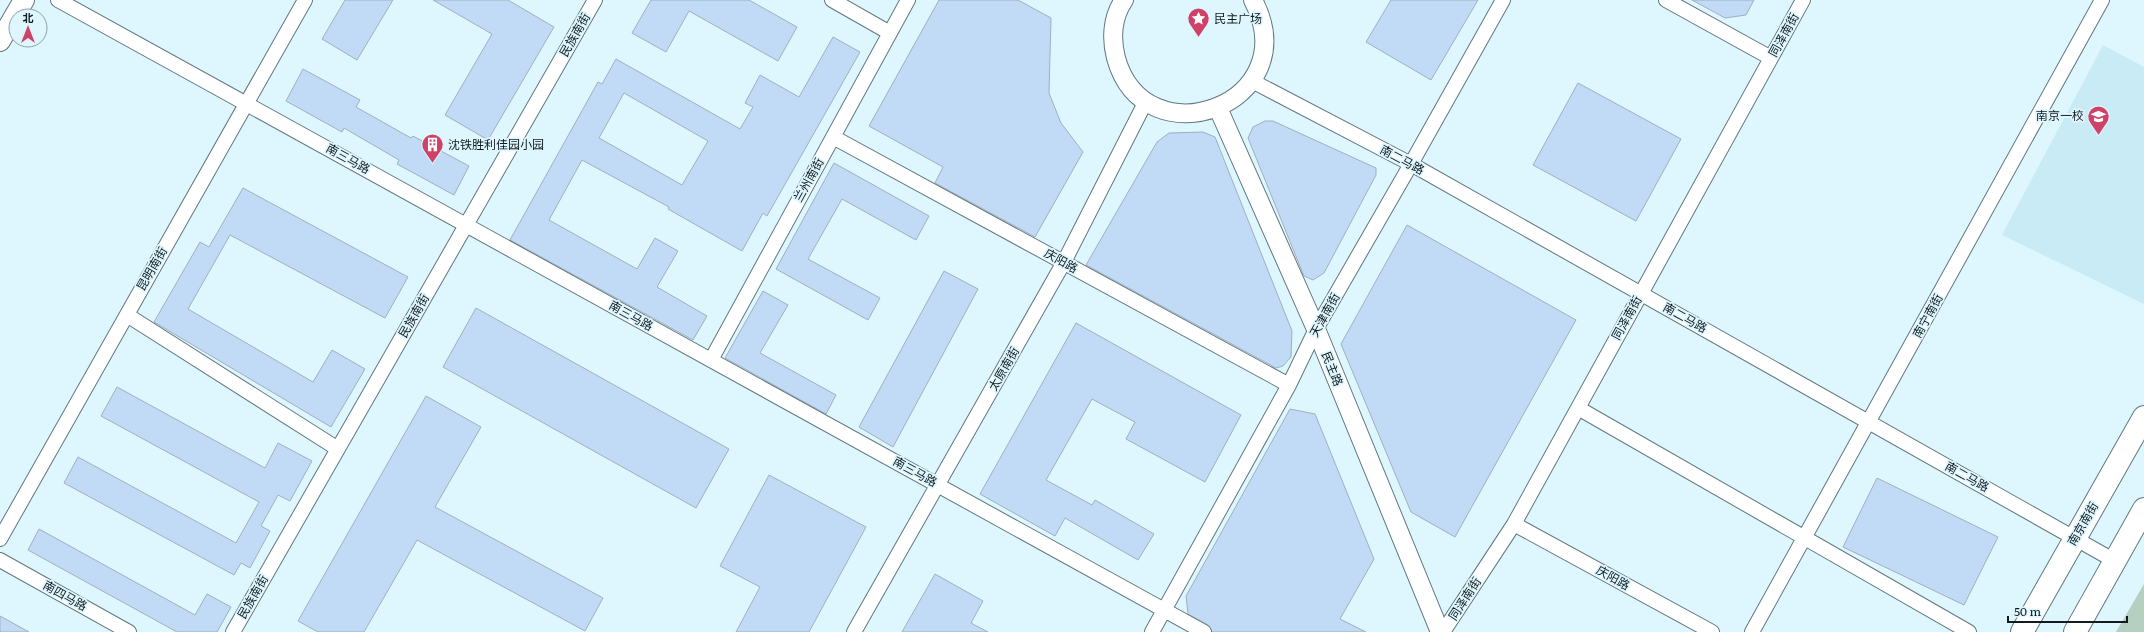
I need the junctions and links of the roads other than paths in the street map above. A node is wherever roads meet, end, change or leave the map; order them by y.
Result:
1 (24, 0) edge
2 (58, 0) edge
3 (305, 0) edge
4 (832, 0) edge
5 (908, 0) edge
6 (1253, 0) edge
7 (1503, 0) edge
8 (1666, 0) edge
9 (1803, 0) edge
10 (2102, 0) edge
11 (593, 1) edge
12 (1118, 2) edge
13 (890, 33) junction
14 (0, 42) edge
15 (1771, 58) junction
16 (1252, 81) junction
17 (1146, 101) junction
18 (246, 103) junction
19 (1218, 108) junction
20 (833, 136) junction
21 (1411, 164) junction
22 (466, 225) junction
23 (1064, 262) junction
24 (1641, 294) junction
25 (127, 314) junction
26 (1316, 329) junction
27 (711, 360) junction
28 (1289, 384) junction
29 (1578, 408) junction
30 (2144, 417) edge
31 (1869, 422) junction
32 (338, 449) junction
33 (938, 485) junction
34 (2144, 509) edge
35 (1514, 524) junction
36 (1805, 537) junction
37 (2075, 538) junction
38 (0, 539) edge
39 (0, 560) edge
40 (2115, 561) junction
41 (1164, 610) junction
42 (129, 632) edge
43 (233, 632) edge
44 (854, 632) edge
45 (1152, 632) edge
46 (1204, 632) edge
47 (1440, 632) edge
48 (1443, 632) edge
49 (1712, 632) edge
50 (1752, 632) edge
51 (1969, 632) edge
52 (2022, 632) edge
53 (2075, 632) edge

1 - 14 main road
2 - 18 street, 南三马路
3 - 18 street, 昆明南街
4 - 13 street
5 - 13 street, 兰州南街
6 - 16 street
7 - 21 street, 天津南街
8 - 15 street
9 - 15 street, 同泽南街
10 - 31 street, 南宁南街
11 - 22 street, 民族南街
12 - 17 street
13 - 20 street, 兰州南街
15 - 24 street, 同泽南街
16 - 19 street
16 - 21 street, 南二马路
17 - 19 street
17 - 23 street, 太原南街
18 - 22 street, 南三马路
18 - 25 street, 昆明南街
19 - 26 street, 民主路
20 - 23 street, 庆阳路
20 - 27 street, 兰州南街
21 - 24 street, 南二马路
21 - 26 street, 天津南街
22 - 27 street, 南三马路
22 - 32 street, 民族南街
23 - 28 street, 庆阳路
23 - 33 street, 太原南街
24 - 29 street, 同泽南街
24 - 31 street, 南二马路
25 - 32 street
25 - 38 street, 昆明南街
26 - 28 street, 天津南街
26 - 47 street, 民主路
27 - 33 street, 南三马路
28 - 41 street, 天津南街
29 - 35 street, 同泽南街
29 - 36 street
30 - 37 main road, 南京南街
31 - 36 street, 南宁南街
31 - 37 street, 南二马路
32 - 43 street, 民族南街
33 - 41 street, 南三马路
33 - 44 street, 太原南街
34 - 40 main road
35 - 48 street, 同泽南街
35 - 49 street, 庆阳路
36 - 50 street, 南宁南街
36 - 51 street
37 - 40 street, 南二马路
37 - 52 main road, 南京南街
39 - 42 street, 南四马路
40 - 53 main road
41 - 45 street, 天津南街
41 - 46 street, 南三马路

